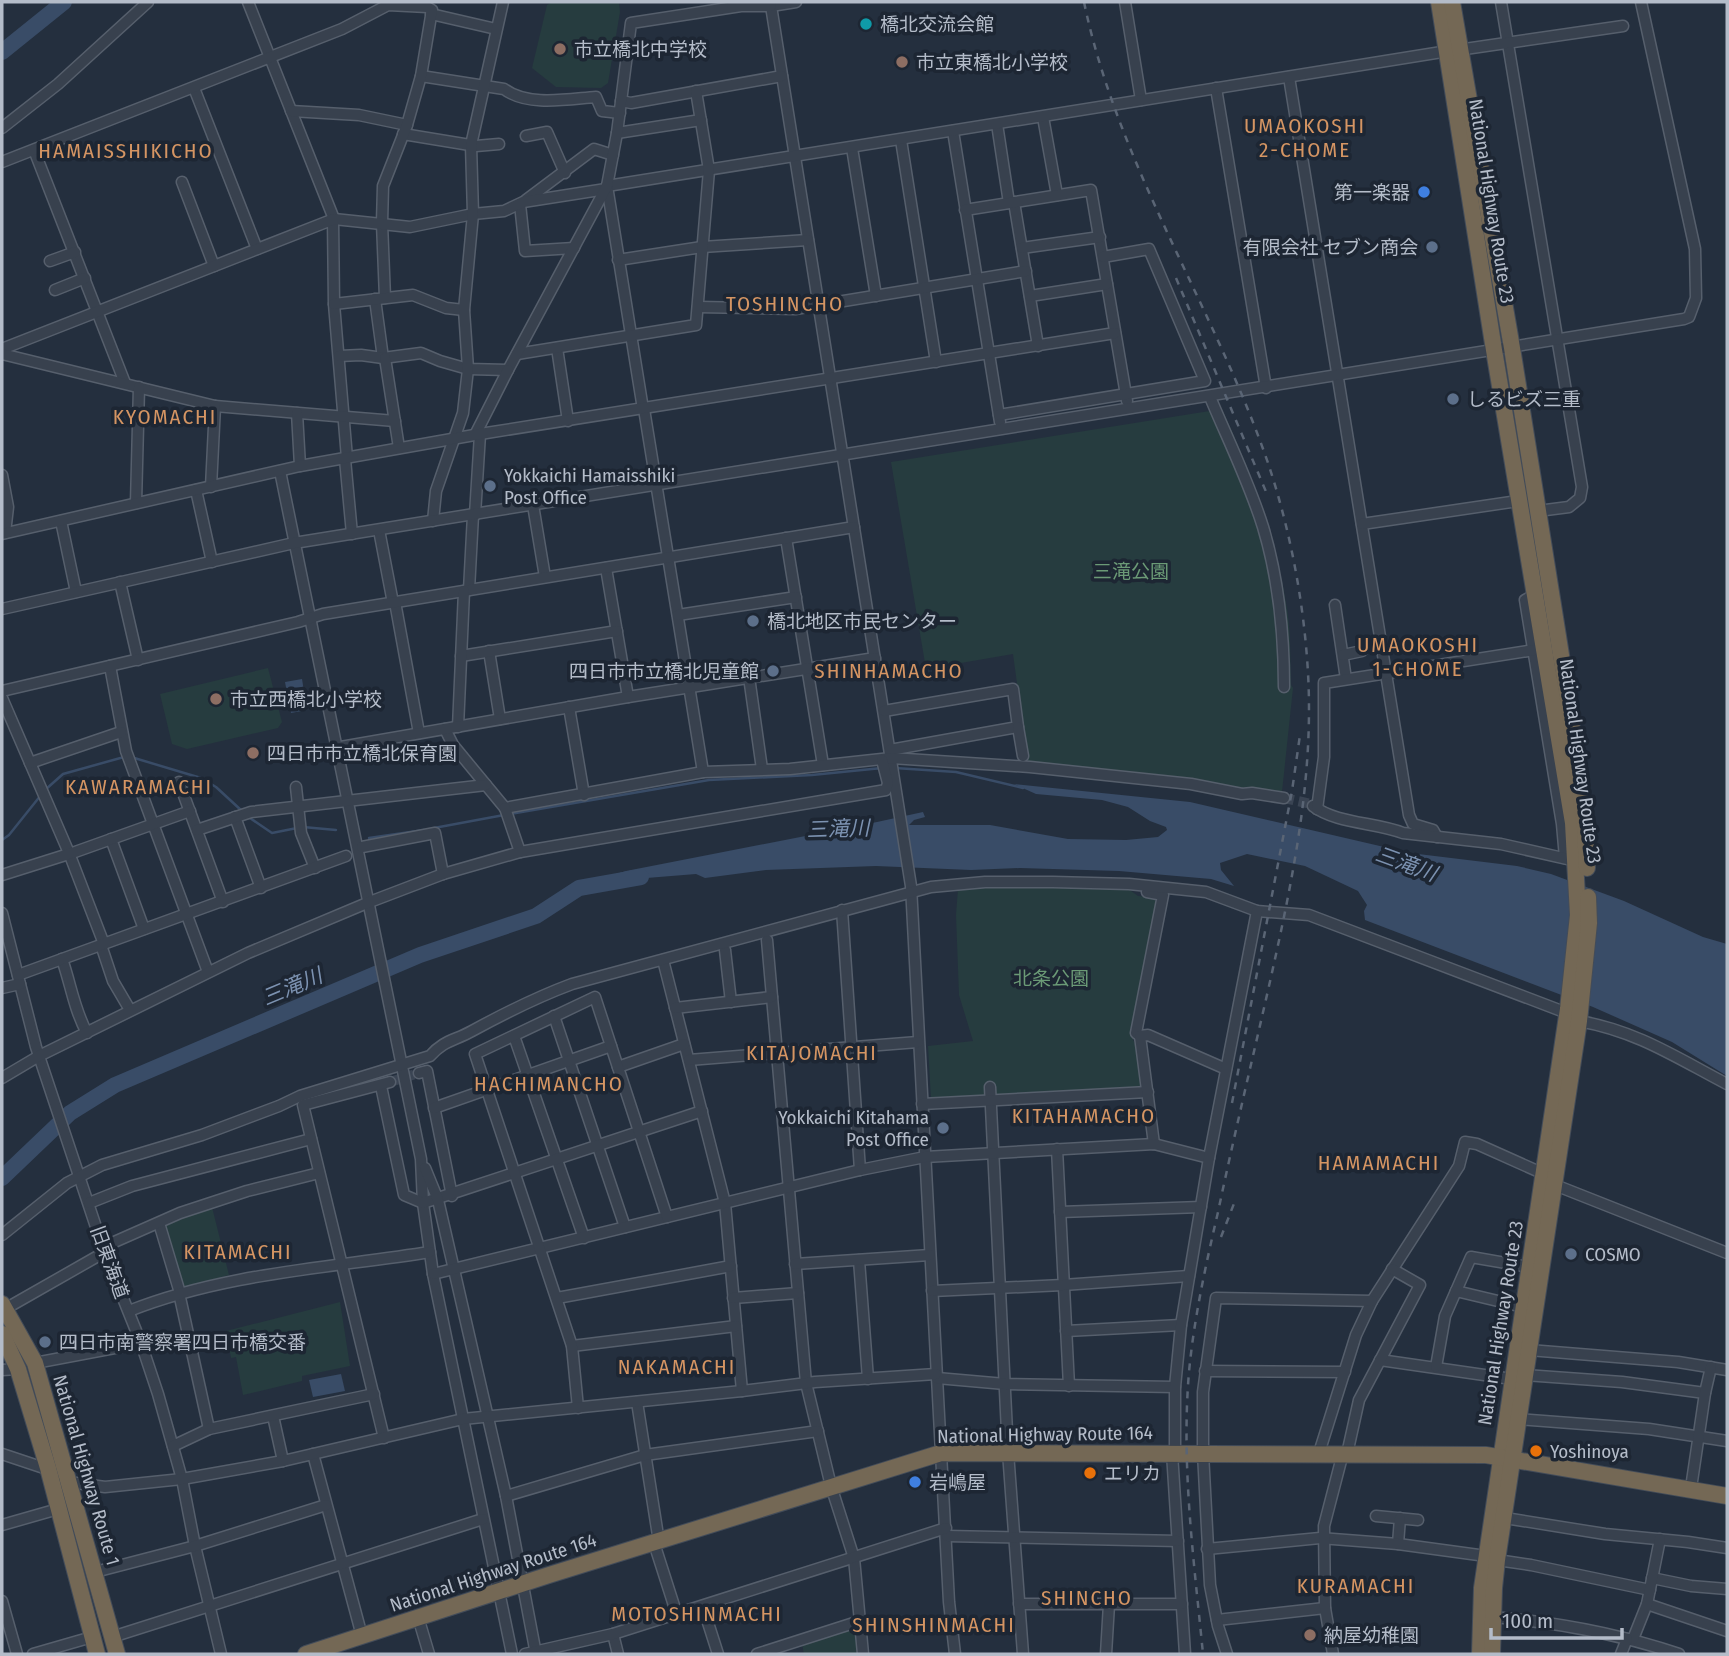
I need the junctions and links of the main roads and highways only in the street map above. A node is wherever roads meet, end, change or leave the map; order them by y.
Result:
1 (1439, 2) edge
2 (1452, 2) edge
3 (1453, 50) junction
4 (1577, 865) junction
5 (1549, 1180) junction
6 (4, 1306) edge
7 (2, 1334) edge
8 (10, 1369) edge
9 (1518, 1377) junction
10 (1506, 1458) junction
11 (1727, 1496) edge
12 (1492, 1558) junction
13 (97, 1654) edge
14 (117, 1654) edge
15 (306, 1654) edge
16 (1480, 1654) edge
17 (1492, 1654) edge

1 - 3 highway, National Highway Route 23
2 - 3 highway, National Highway Route 23
3 - 4 highway, National Highway Route 23
3 - 4 highway, National Highway Route 23
4 - 5 highway, National Highway Route 23
5 - 9 highway, National Highway Route 23
5 - 9 highway, National Highway Route 23
6 - 14 highway, National Highway Route 1
7 - 8 highway, National Highway Route 1
8 - 13 highway, National Highway Route 1
9 - 10 highway, National Highway Route 23
9 - 10 highway, National Highway Route 23
10 - 11 highway, National Highway Route 164
10 - 12 highway, National Highway Route 23
10 - 12 highway, National Highway Route 23
10 - 15 highway, National Highway Route 164
12 - 16 highway, National Highway Route 23
12 - 17 highway, National Highway Route 23

